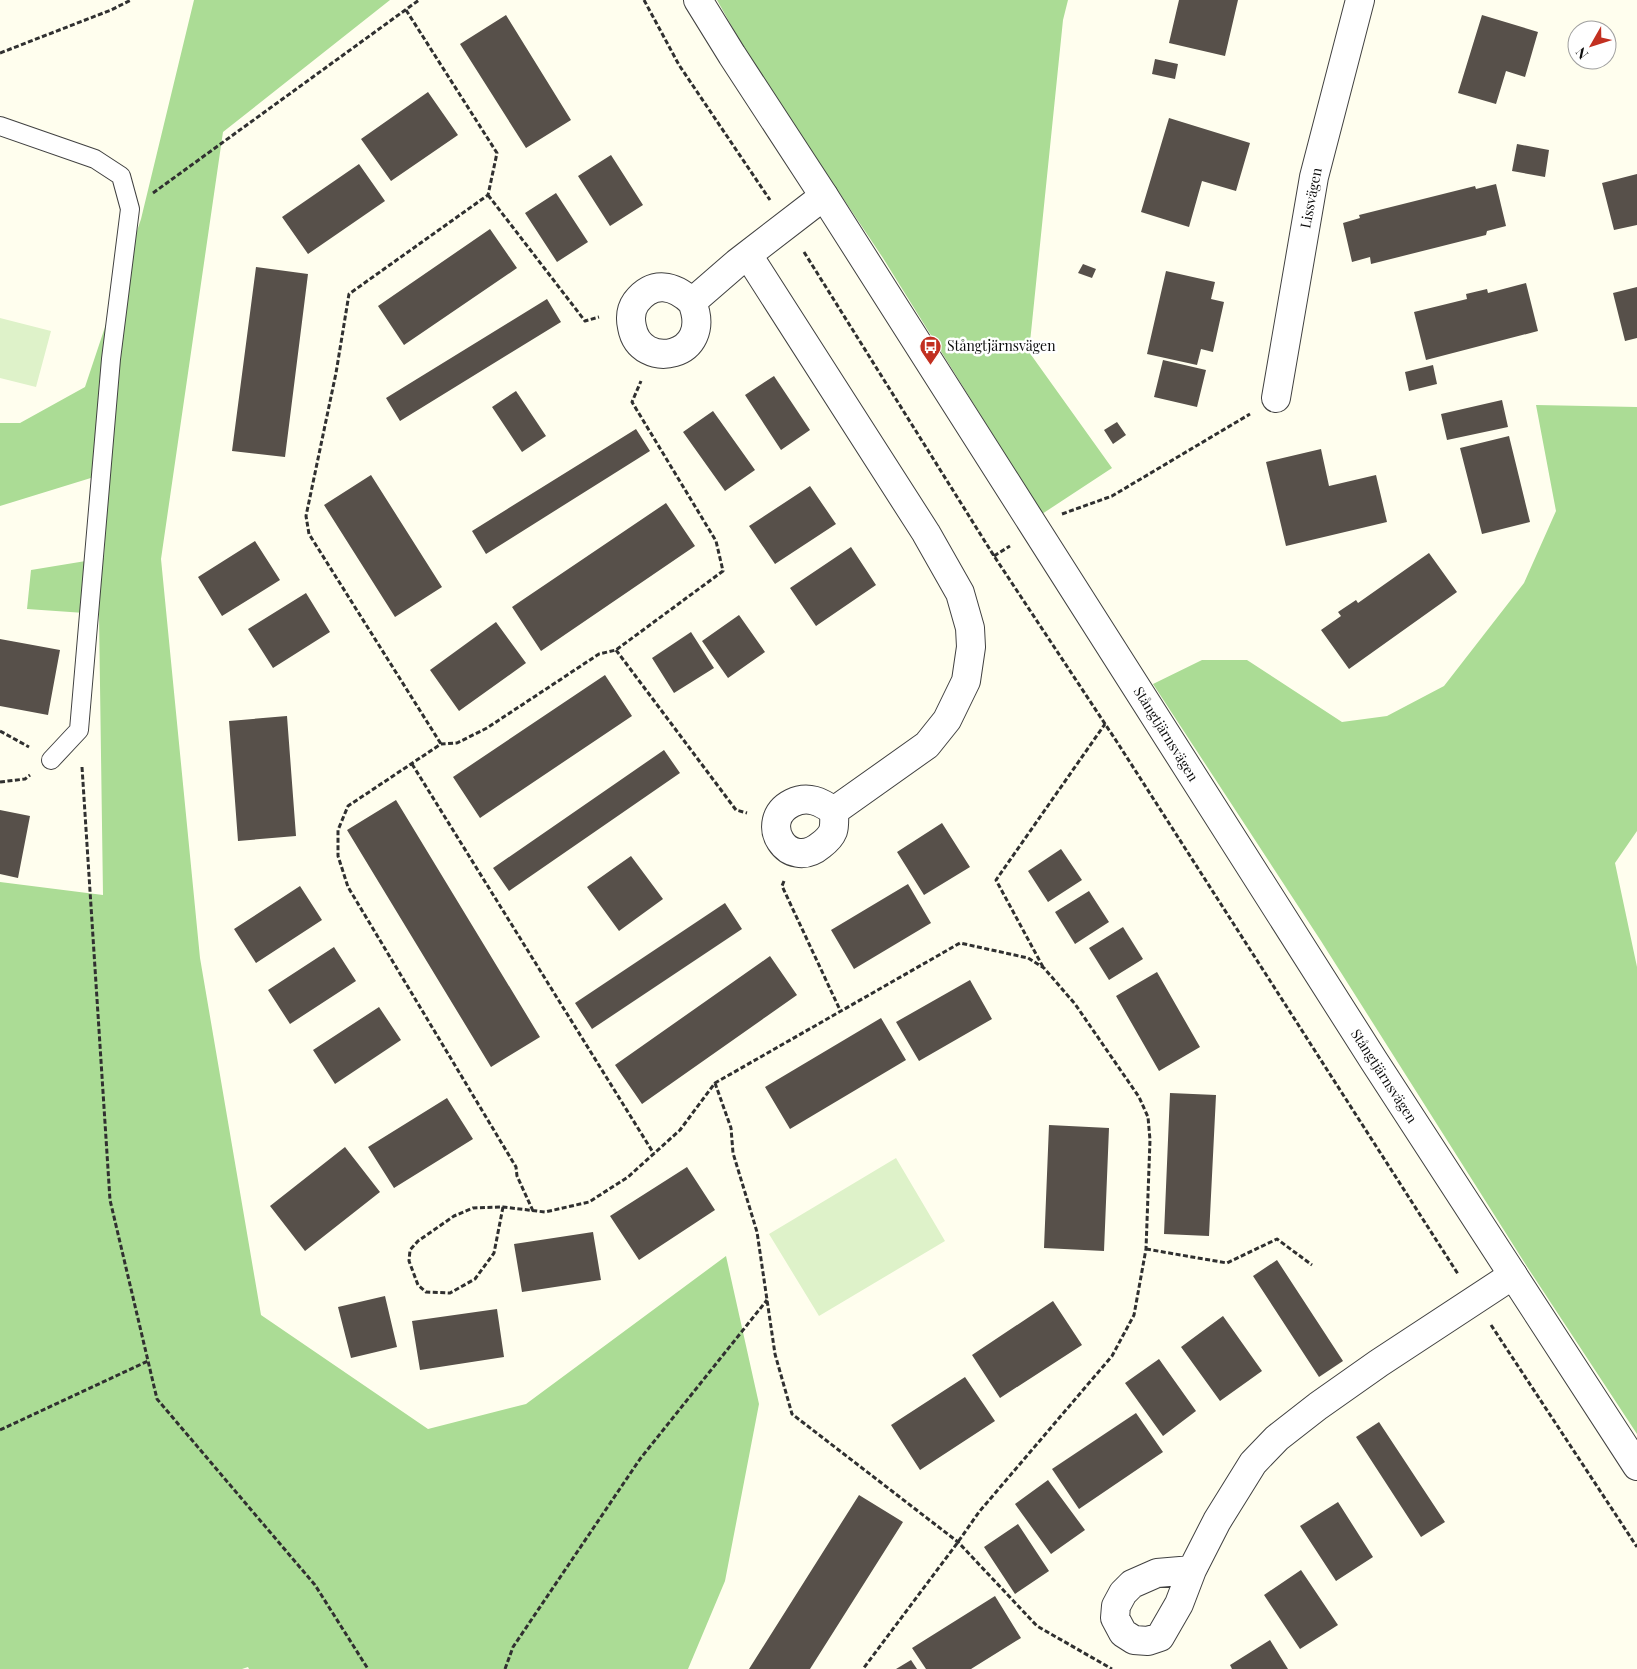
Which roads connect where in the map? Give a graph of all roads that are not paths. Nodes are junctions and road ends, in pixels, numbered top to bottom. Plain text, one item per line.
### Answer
1 (698, 0) edge
2 (1360, 0) edge
3 (0, 126) edge
4 (824, 196) junction
5 (748, 255) junction
6 (692, 302) junction
7 (1276, 398) road end
8 (51, 760) road end
9 (834, 812) junction
10 (1513, 1275) junction
11 (1637, 1466) edge
12 (1192, 1570) dead end

1 - 4 street, Stångtjärnsvägen
2 - 7 street, Lissvägen
3 - 8 lane
4 - 5 street
4 - 10 street, Stångtjärnsvägen
5 - 6 street
5 - 9 street
6 - 6 street
9 - 9 street
10 - 11 street, Stångtjärnsvägen
10 - 12 street

